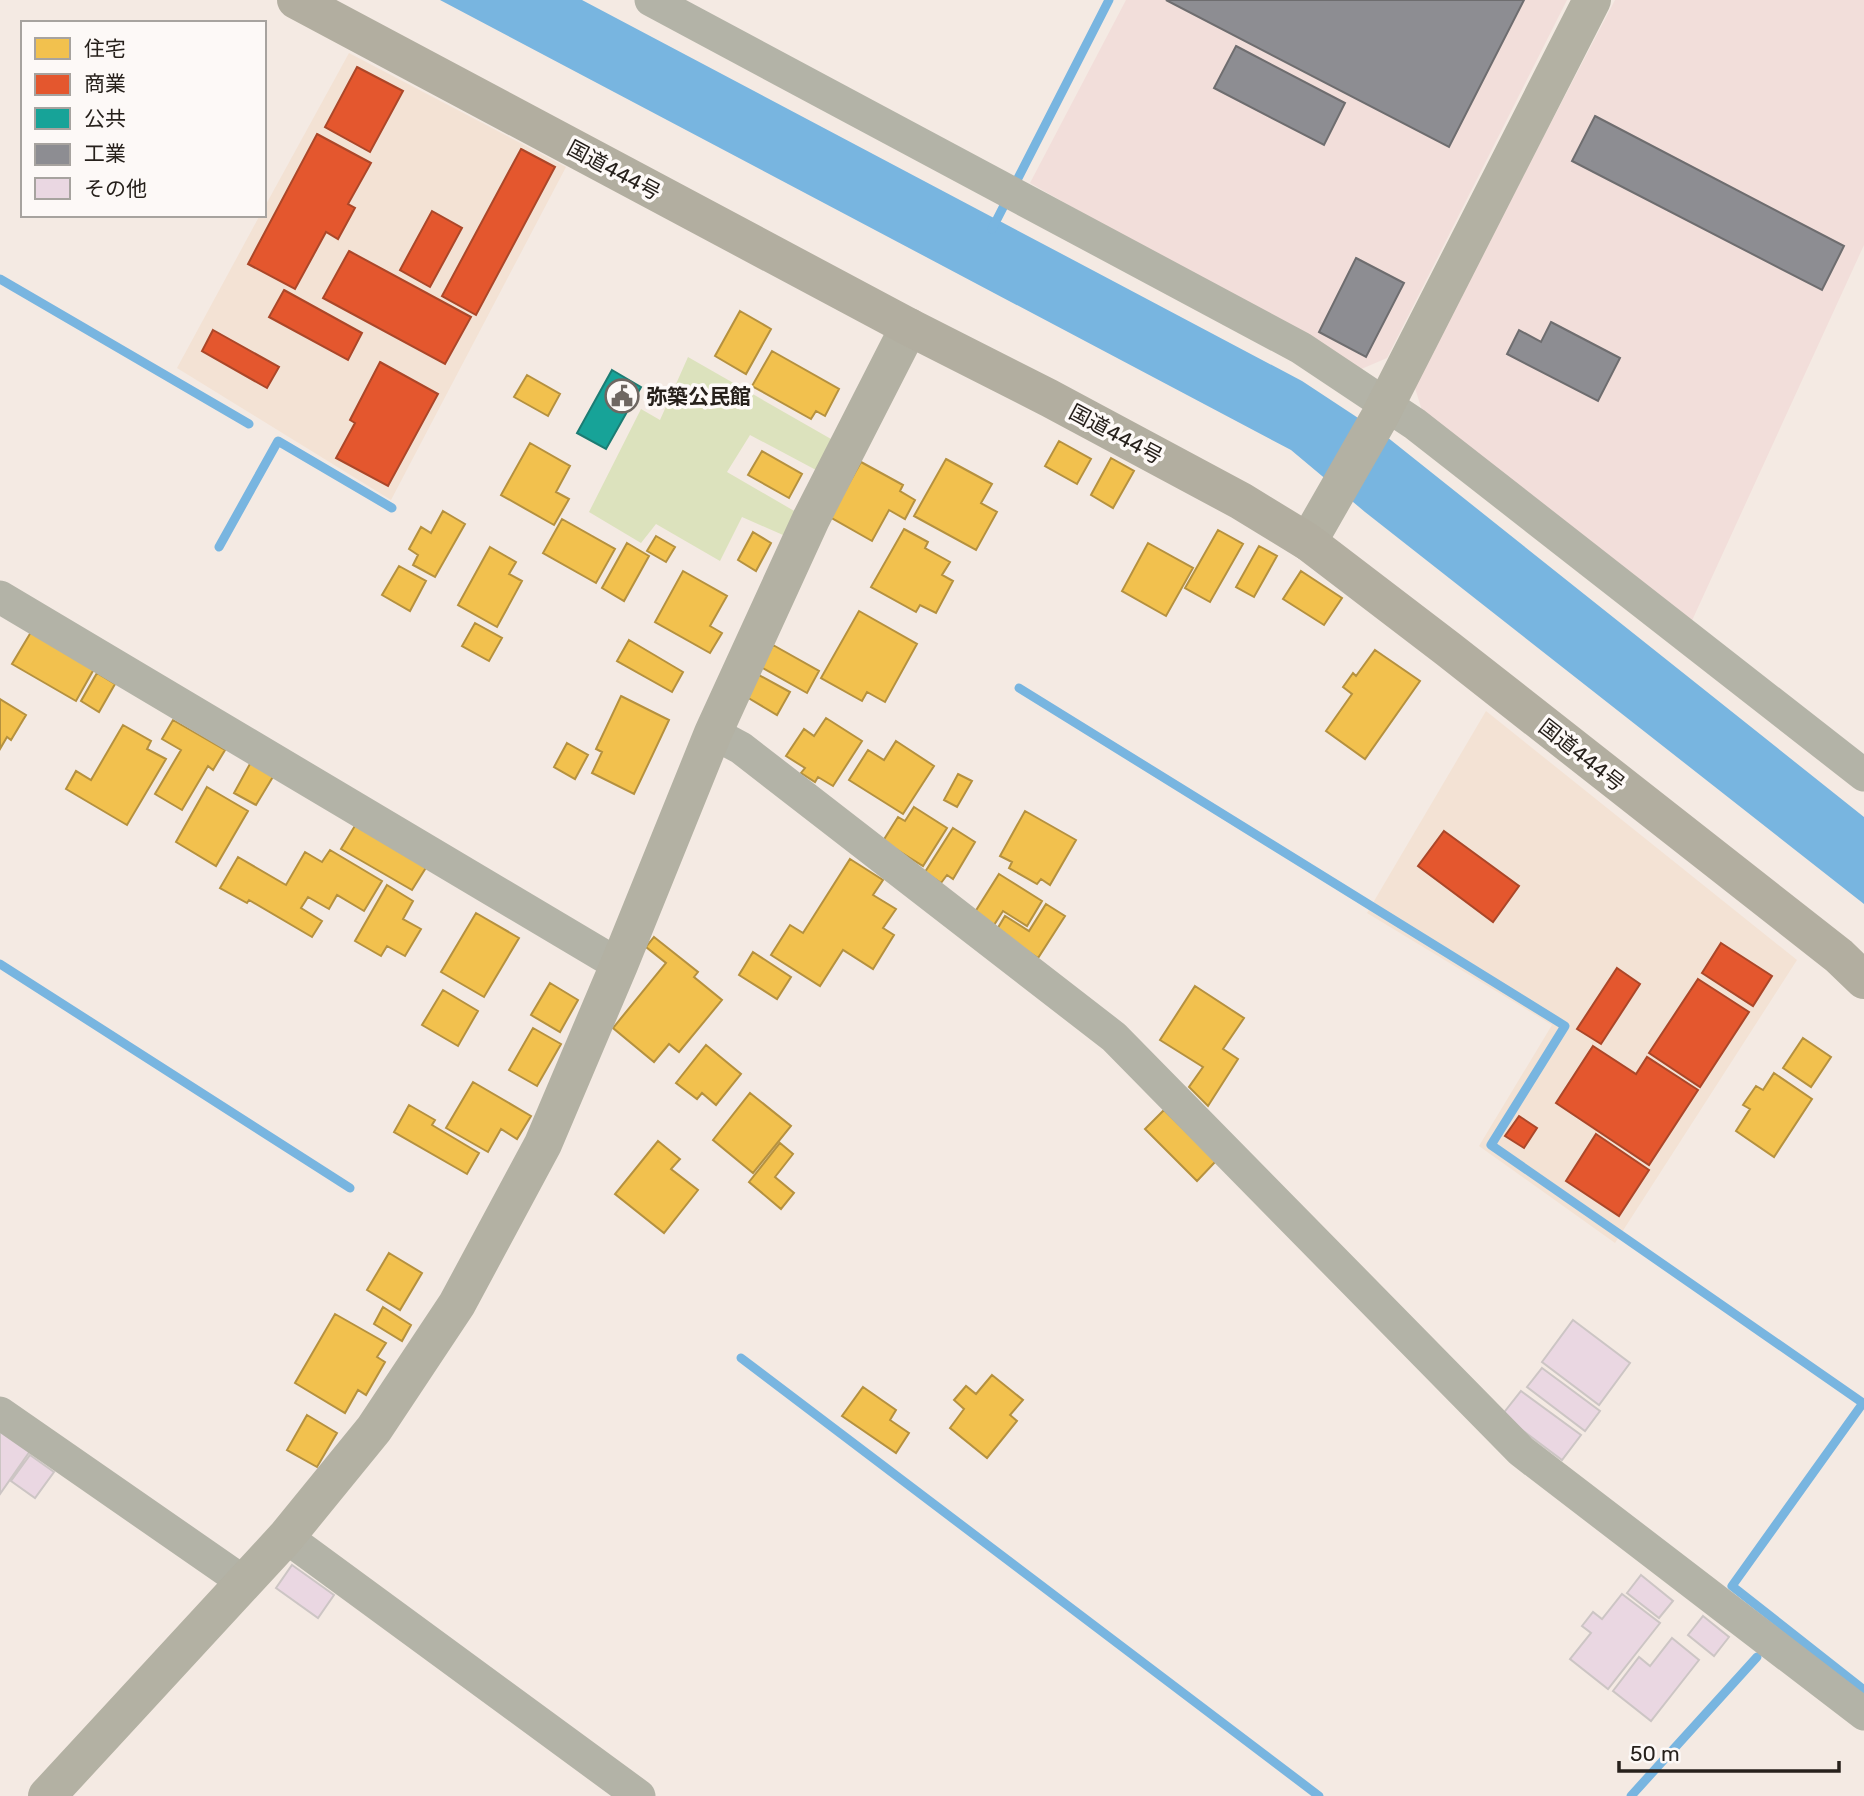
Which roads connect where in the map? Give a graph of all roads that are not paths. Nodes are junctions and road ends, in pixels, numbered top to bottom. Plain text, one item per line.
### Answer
1 (296, 0) edge
2 (651, 0) edge
3 (1592, 0) edge
4 (909, 327) junction
5 (1383, 410) junction
6 (1308, 542) junction
7 (0, 597) edge
8 (713, 733) junction
9 (1864, 775) edge
10 (619, 965) junction
11 (1864, 980) edge
12 (0, 1413) edge
13 (286, 1537) junction
14 (245, 1583) junction
15 (1864, 1714) edge
16 (47, 1796) edge
17 (639, 1796) edge

1 - 4 highway, 国道444号
2 - 5 street
3 - 5 street
4 - 6 highway, 国道444号
4 - 8 street
5 - 6 street
5 - 9 street
6 - 11 highway, 国道444号
7 - 10 street
8 - 10 street
8 - 15 street
10 - 13 street
12 - 14 street
13 - 14 street
13 - 17 street
14 - 16 street

